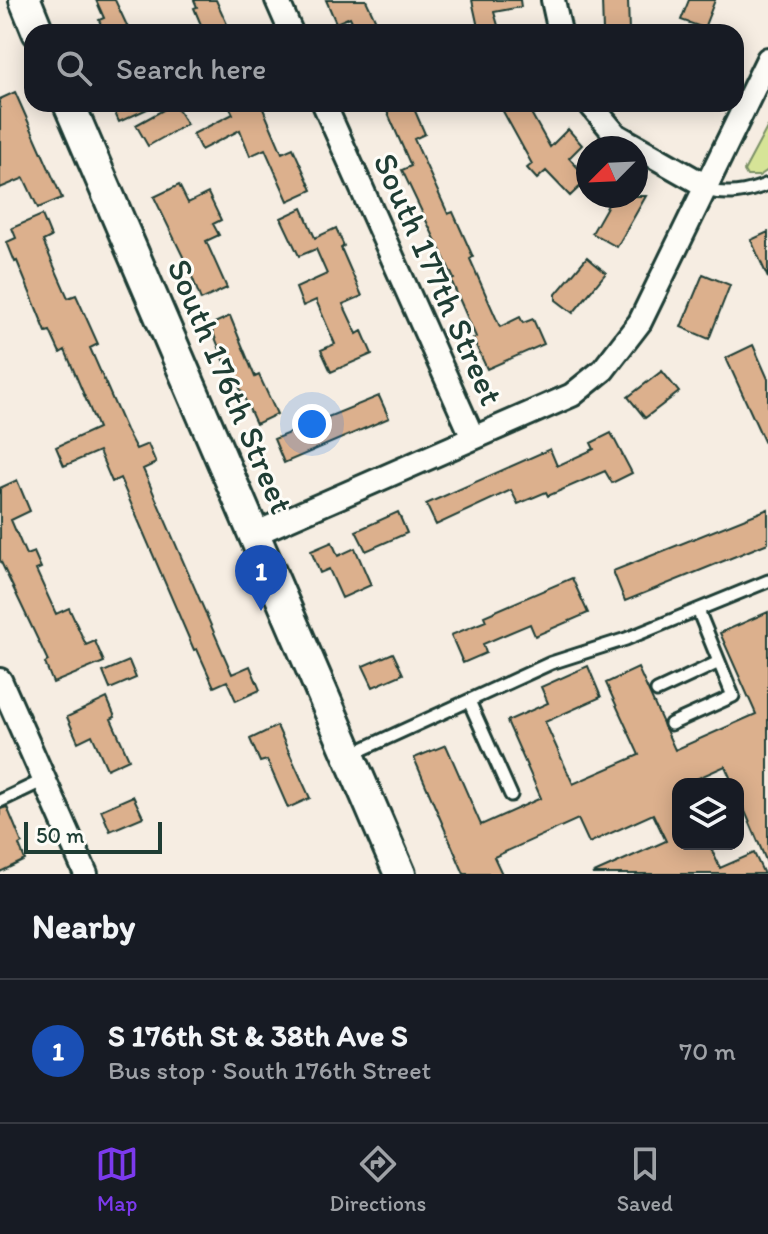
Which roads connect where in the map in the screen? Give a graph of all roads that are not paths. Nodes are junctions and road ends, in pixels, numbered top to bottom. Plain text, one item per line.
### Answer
1 (25, 0) edge
2 (277, 0) edge
3 (553, 0) edge
4 (35, 24) edge
5 (288, 24) edge
6 (558, 24) edge
7 (768, 59) edge
8 (744, 108) edge
9 (72, 112) edge
10 (328, 112) edge
11 (597, 112) edge
12 (742, 112) edge
13 (768, 184) edge
14 (705, 188) junction
15 (473, 438) junction
16 (252, 535) junction
17 (768, 581) edge
18 (698, 610) junction
19 (719, 662) junction
20 (0, 682) edge
21 (657, 691) dead end
22 (469, 701) junction
23 (671, 724) dead end
24 (349, 755) junction
25 (44, 780) junction
26 (511, 795) dead end
27 (0, 801) edge
28 (86, 874) edge
29 (400, 874) edge

1 - 4 street
2 - 5 street
3 - 6 street
7 - 8 street
9 - 16 street, South 176th Street
10 - 15 street, South 177th Street
11 - 14 street
12 - 14 street
13 - 14 lane
14 - 15 street
15 - 16 street
16 - 24 street, South 176th Street
17 - 18 lane
18 - 19 lane
18 - 22 lane
19 - 21 lane
19 - 23 lane
20 - 25 street
22 - 24 lane
22 - 26 lane
24 - 29 street, South 176th Street
25 - 27 lane
25 - 28 street

